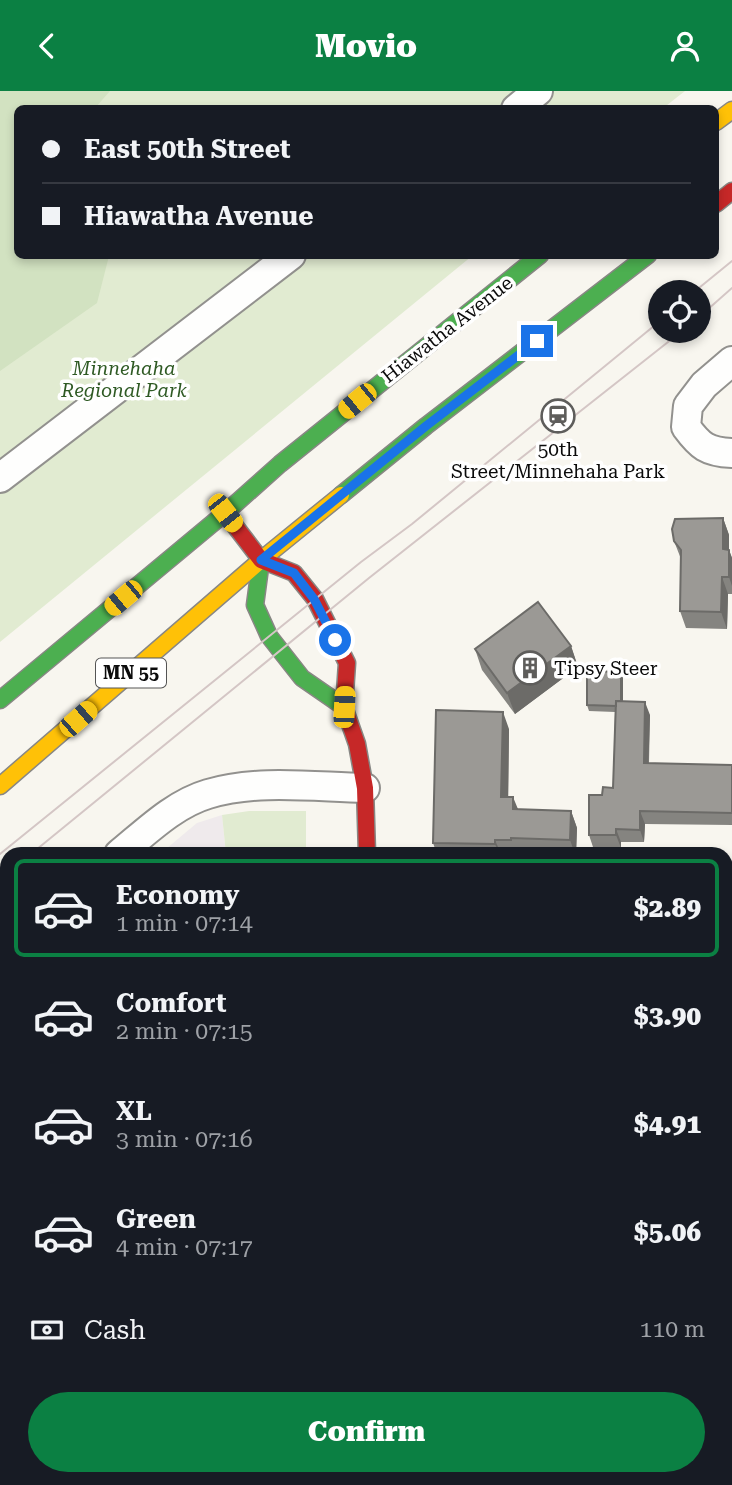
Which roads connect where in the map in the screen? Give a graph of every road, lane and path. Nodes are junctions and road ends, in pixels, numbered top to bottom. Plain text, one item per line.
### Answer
1 (538, 91) edge
2 (521, 105) edge
3 (285, 259) edge
4 (535, 259) edge
5 (643, 259) edge
6 (732, 361) edge
7 (724, 453) edge
8 (0, 478) edge
9 (225, 513) junction
10 (261, 560) junction
11 (0, 700) edge
12 (344, 707) junction
13 (0, 786) edge
14 (365, 788) junction
15 (128, 847) edge
16 (368, 847) edge

1 - 2 street
3 - 8 street
4 - 9 main road, Hiawatha Avenue
5 - 10 main road, MN 55
6 - 7 street
9 - 10 main road
9 - 11 main road, Hiawatha Avenue
10 - 12 main road
10 - 12 main road
10 - 13 main road, MN 55
12 - 14 main road
14 - 15 street
14 - 16 main road

